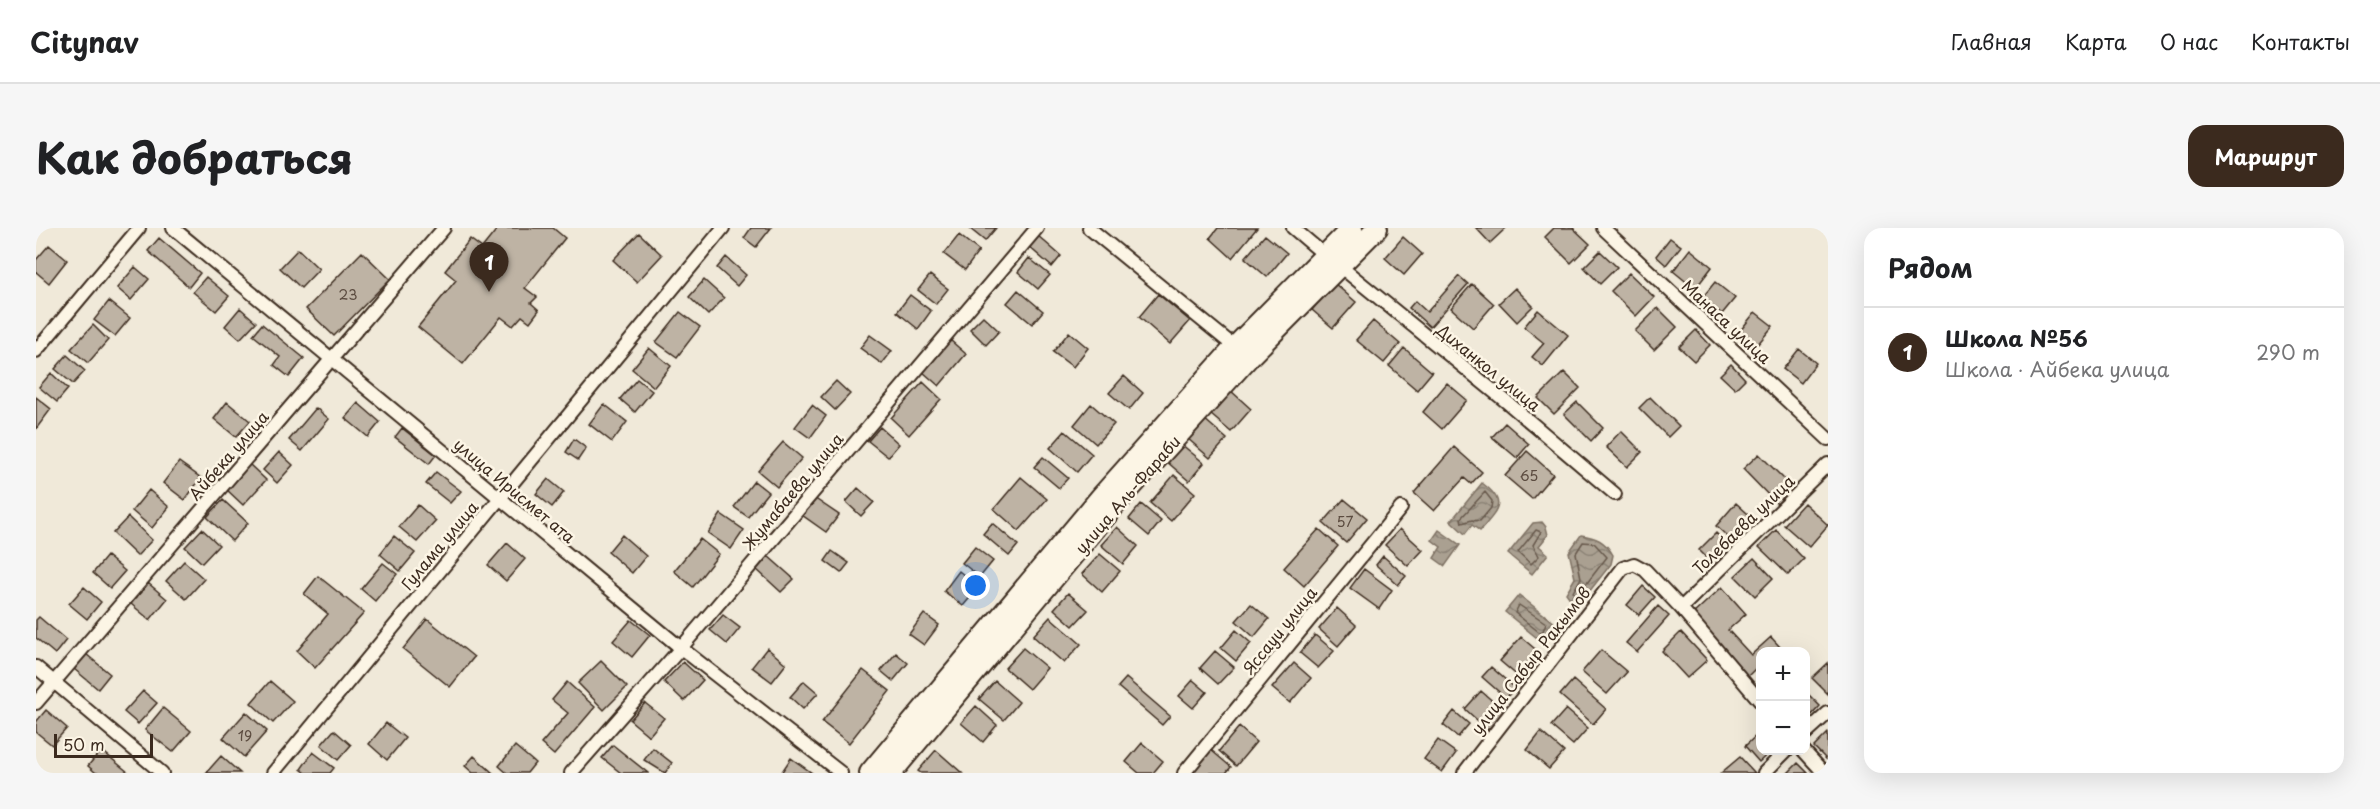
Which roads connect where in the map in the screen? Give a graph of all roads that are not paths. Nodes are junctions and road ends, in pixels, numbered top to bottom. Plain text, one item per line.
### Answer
1 (139, 228) edge
2 (172, 228) edge
3 (444, 228) edge
4 (723, 228) edge
5 (1036, 228) edge
6 (1089, 228) edge
7 (1293, 228) edge
8 (1352, 228) edge
9 (1377, 228) edge
10 (1603, 228) edge
11 (1334, 261) junction
12 (1235, 347) junction
13 (36, 351) edge
14 (332, 360) junction
15 (1828, 439) edge
16 (1828, 464) edge
17 (1615, 494) dead end
18 (500, 498) junction
19 (1401, 508) dead end
20 (1681, 608) junction
21 (681, 648) junction
22 (36, 667) edge
23 (55, 682) junction
24 (1756, 695) edge
25 (36, 703) edge
26 (1828, 713) edge
27 (1810, 729) edge
28 (1782, 755) edge
29 (1808, 755) edge
30 (162, 773) edge
31 (273, 773) edge
32 (571, 773) edge
33 (841, 773) edge
34 (870, 773) edge
35 (891, 773) edge
36 (1184, 773) edge
37 (1464, 773) edge
38 (1764, 773) edge
39 (1824, 773) edge

1 - 13 street
2 - 14 street, улица Ирисмет ата
3 - 14 street, Айбека улица
4 - 18 street, Гулама улица
5 - 21 street, Жумабаева улица
6 - 12 street
7 - 11 street, Диханкол улица
8 - 11 main road, улица Аль-Фараби
9 - 11 main road, улица Аль-Фараби
10 - 15 street, Манаса улица
11 - 12 main road, улица Аль-Фараби
11 - 17 street, Диханкол улица
11 - 35 main road, улица Аль-Фараби
12 - 34 main road, улица Аль-Фараби
14 - 18 street, улица Ирисмет ата
14 - 23 street, Айбека улица
16 - 20 street, Толебаева улица
18 - 21 street, улица Ирисмет ата
18 - 31 street, Гулама улица
19 - 36 street, Яссауи улица
20 - 24 street
20 - 37 street, улица Сабыр Ракымов
21 - 32 street, Жумабаева улица
21 - 33 street, улица Ирисмет ата
22 - 23 street
23 - 25 street, Айбека улица
23 - 30 street
26 - 27 street
28 - 38 street
29 - 39 street

